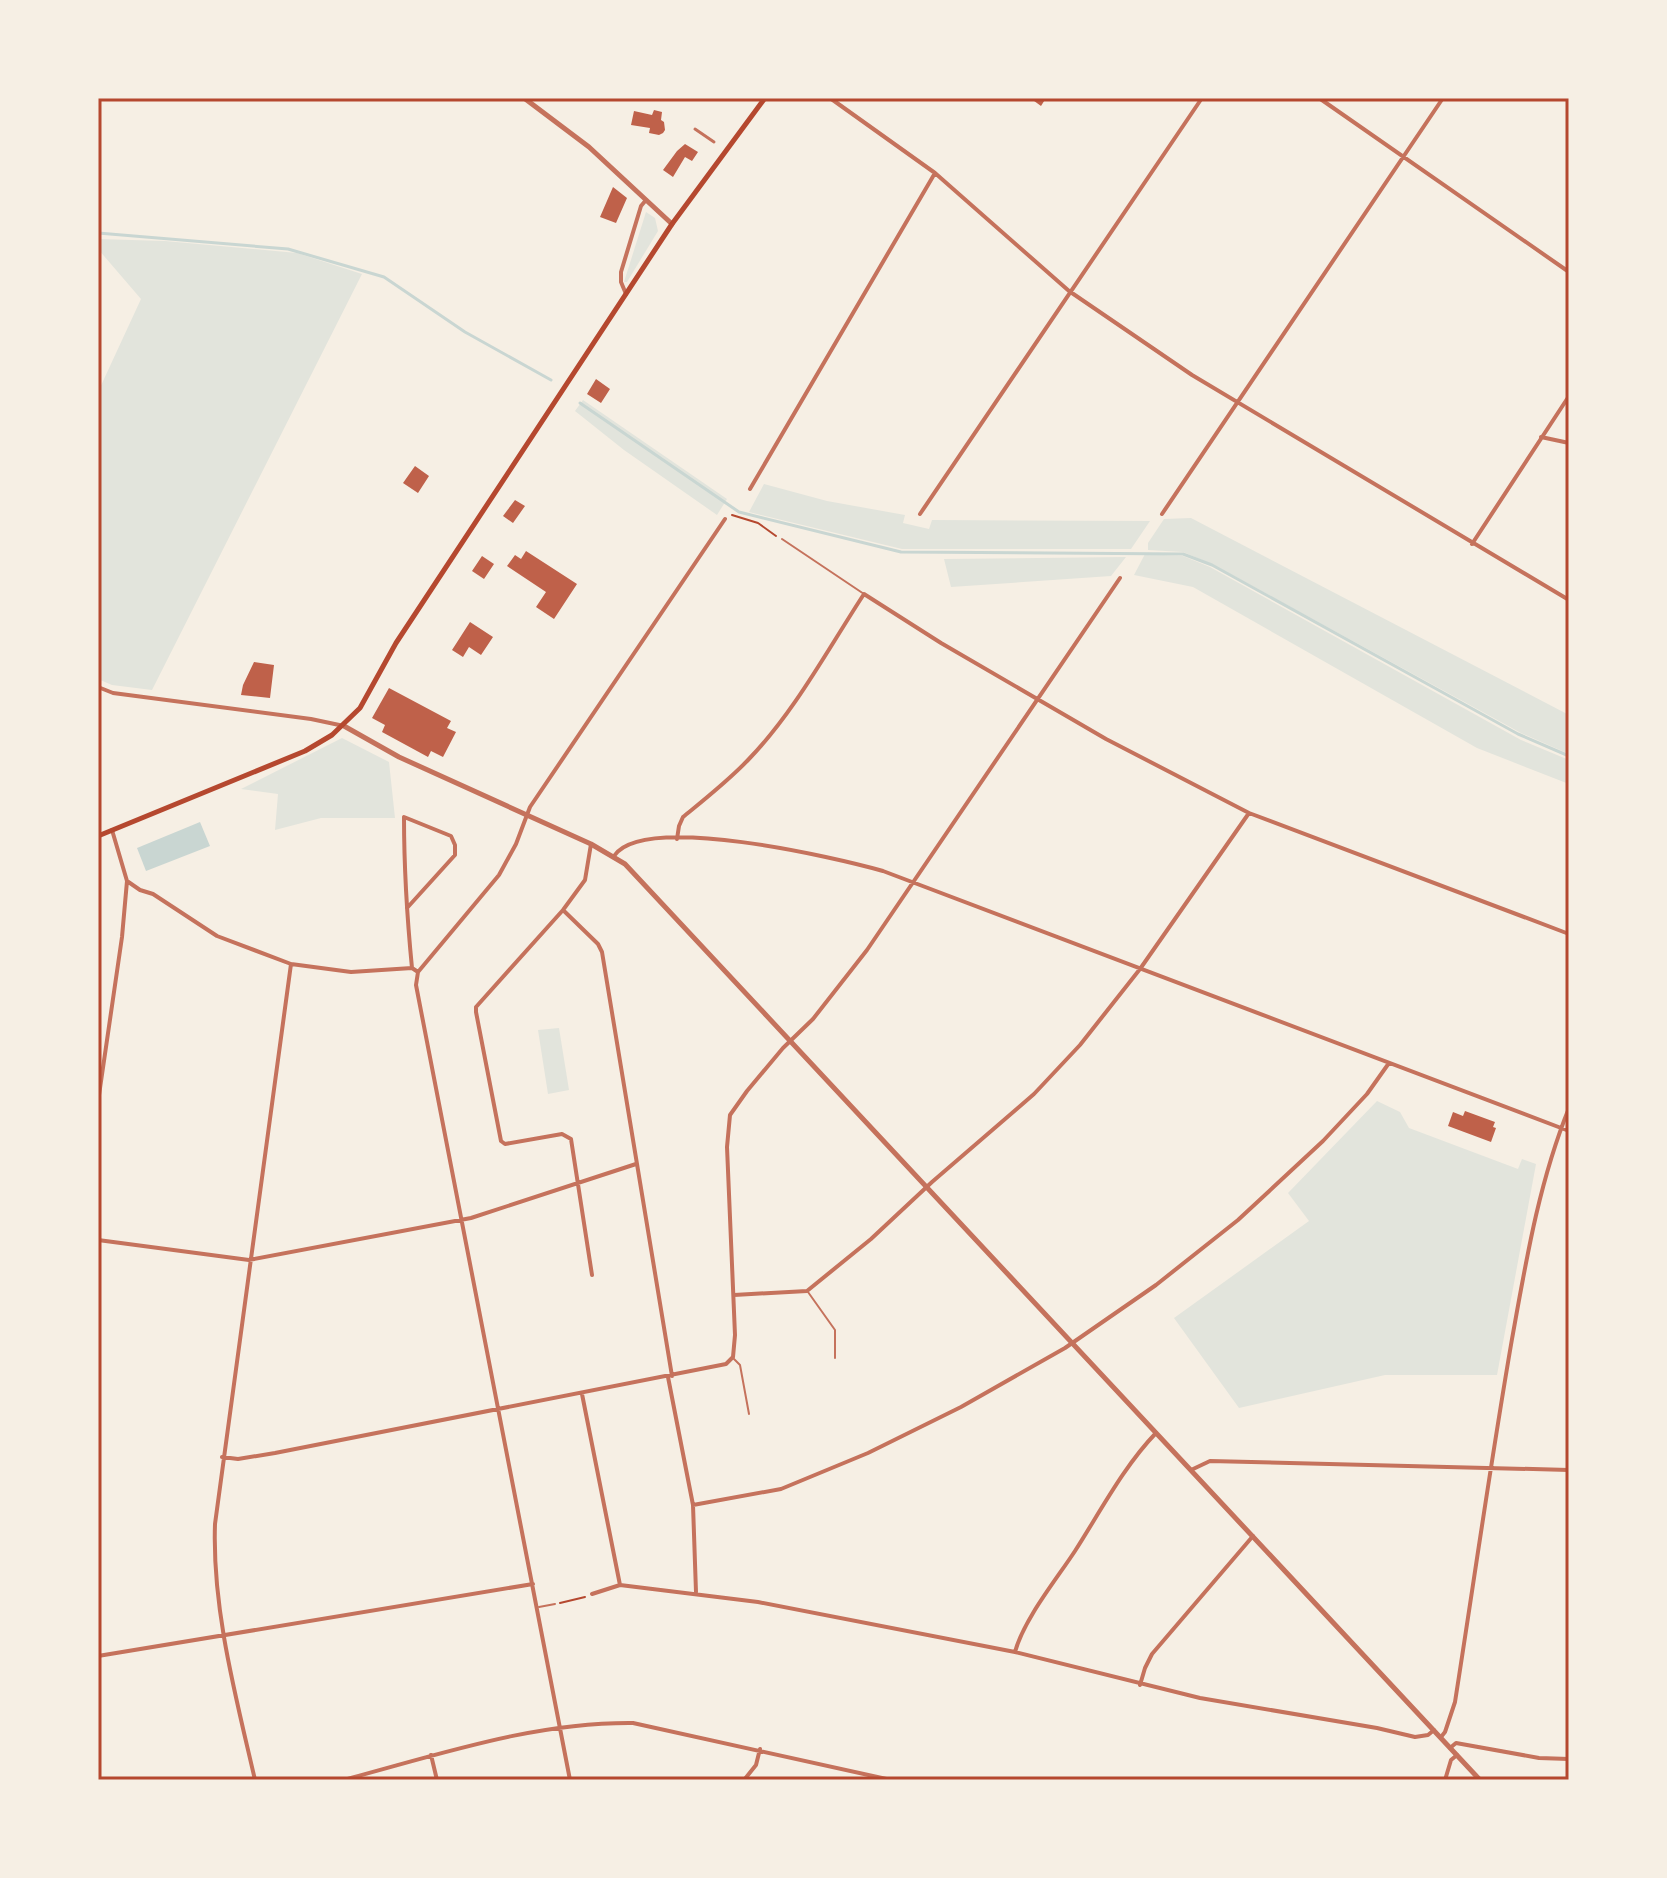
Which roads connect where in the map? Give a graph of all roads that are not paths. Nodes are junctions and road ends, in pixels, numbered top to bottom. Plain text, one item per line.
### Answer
1 (524, 98) edge
2 (765, 98) edge
3 (830, 98) edge
4 (1202, 98) edge
5 (1319, 98) edge
6 (1443, 98) edge
7 (695, 129) dead end
8 (714, 142) dead end
9 (1403, 156) junction
10 (935, 173) junction
11 (646, 200) junction
12 (672, 224) junction
13 (1569, 272) edge
14 (1069, 291) junction
15 (626, 294) junction
16 (1569, 396) edge
17 (1237, 402) junction
18 (1541, 437) junction
19 (1569, 443) edge
20 (750, 489) dead end
21 (920, 514) dead end
22 (1162, 514) dead end
23 (725, 519) dead end
24 (782, 539) road end
25 (1472, 544) junction
26 (1120, 578) dead end
27 (864, 594) junction
28 (1569, 600) edge
29 (98, 687) edge
30 (1037, 700) junction
31 (344, 726) junction
32 (1249, 813) junction
33 (526, 815) junction
34 (112, 830) junction
35 (98, 836) edge
36 (677, 839) junction
37 (591, 844) junction
38 (614, 856) junction
39 (127, 881) junction
40 (914, 882) junction
41 (407, 908) junction
42 (563, 910) junction
43 (1569, 934) edge
44 (291, 964) junction
45 (412, 968) junction
46 (1140, 969) junction
47 (418, 972) junction
48 (790, 1043) junction
49 (1389, 1063) junction
50 (98, 1102) edge
51 (1569, 1108) edge
52 (1562, 1128) junction
53 (1569, 1131) edge
54 (636, 1164) junction
55 (579, 1182) junction
56 (926, 1187) junction
57 (462, 1220) junction
58 (98, 1240) edge
59 (249, 1260) junction
60 (592, 1275) dead end
61 (807, 1291) junction
62 (734, 1295) junction
63 (1072, 1343) junction
64 (733, 1357) junction
65 (835, 1358) dead end
66 (670, 1376) junction
67 (582, 1394) junction
68 (499, 1411) junction
69 (749, 1414) dead end
70 (1156, 1433) junction
71 (222, 1457) junction
72 (1489, 1467) junction
73 (1191, 1470) junction
74 (1569, 1470) edge
75 (693, 1505) junction
76 (1253, 1536) junction
77 (533, 1584) junction
78 (620, 1585) junction
79 (696, 1593) junction
80 (592, 1594) road end
81 (555, 1604) road end
82 (537, 1607) junction
83 (226, 1636) junction
84 (1015, 1652) junction
85 (98, 1656) edge
86 (1140, 1685) junction
87 (560, 1727) junction
88 (1434, 1730) junction
89 (1441, 1737) junction
90 (1450, 1748) junction
91 (760, 1749) junction
92 (431, 1755) junction
93 (1457, 1755) junction
94 (1569, 1759) edge
95 (255, 1780) edge
96 (343, 1780) edge
97 (437, 1780) edge
98 (570, 1780) edge
99 (744, 1780) edge
100 (891, 1780) edge
101 (1445, 1780) edge
102 (1480, 1780) edge

1 - 11 street
2 - 12 main road
3 - 10 street
4 - 14 street
5 - 9 street
6 - 9 street
7 - 8 street
9 - 13 street
9 - 17 street
10 - 14 street
10 - 20 street
11 - 12 street
11 - 15 street
12 - 15 main road
14 - 17 street
14 - 21 street
15 - 31 main road
16 - 18 street
17 - 22 street
17 - 25 street
18 - 19 street
18 - 25 street
23 - 33 street
24 - 27 lane
25 - 28 street
26 - 30 street
27 - 30 street
27 - 36 street
29 - 31 street
30 - 32 street
30 - 40 street
31 - 33 street
31 - 34 main road
32 - 43 street
32 - 46 street
33 - 37 street
33 - 47 street
34 - 35 main road
34 - 39 street
36 - 38 street
36 - 40 street
37 - 38 street
37 - 42 street
38 - 48 street
39 - 44 street
39 - 50 street
40 - 46 street
40 - 48 street
41 - 41 street
41 - 45 street
42 - 54 street
42 - 55 street
44 - 45 street
44 - 59 street
45 - 47 street
46 - 49 street
46 - 56 street
47 - 57 street
48 - 56 street
48 - 62 street
49 - 52 street
49 - 63 street
51 - 52 street
52 - 53 street
52 - 72 street
54 - 55 street
54 - 66 street
55 - 57 street
55 - 60 street
56 - 61 street
56 - 63 street
57 - 59 street
57 - 68 street
58 - 59 street
59 - 71 street
61 - 62 street
61 - 65 lane
62 - 64 street
63 - 70 street
63 - 75 street
64 - 66 street
64 - 69 lane
66 - 67 street
66 - 75 street
67 - 68 street
67 - 78 street
68 - 71 street
68 - 77 street
70 - 73 street
70 - 84 street
71 - 83 street
72 - 73 street
72 - 74 street
72 - 89 street
73 - 76 street
75 - 79 street
76 - 86 street
76 - 88 street
77 - 82 street
77 - 83 street
78 - 79 street
78 - 80 street
79 - 84 street
81 - 82 lane
82 - 87 street
83 - 85 street
83 - 95 street
84 - 86 street
86 - 88 street
87 - 91 street
87 - 92 street
87 - 98 street
88 - 89 street
89 - 90 street
90 - 93 street
90 - 94 street
91 - 99 street
91 - 100 street
92 - 96 street
92 - 97 street
93 - 101 street
93 - 102 street

